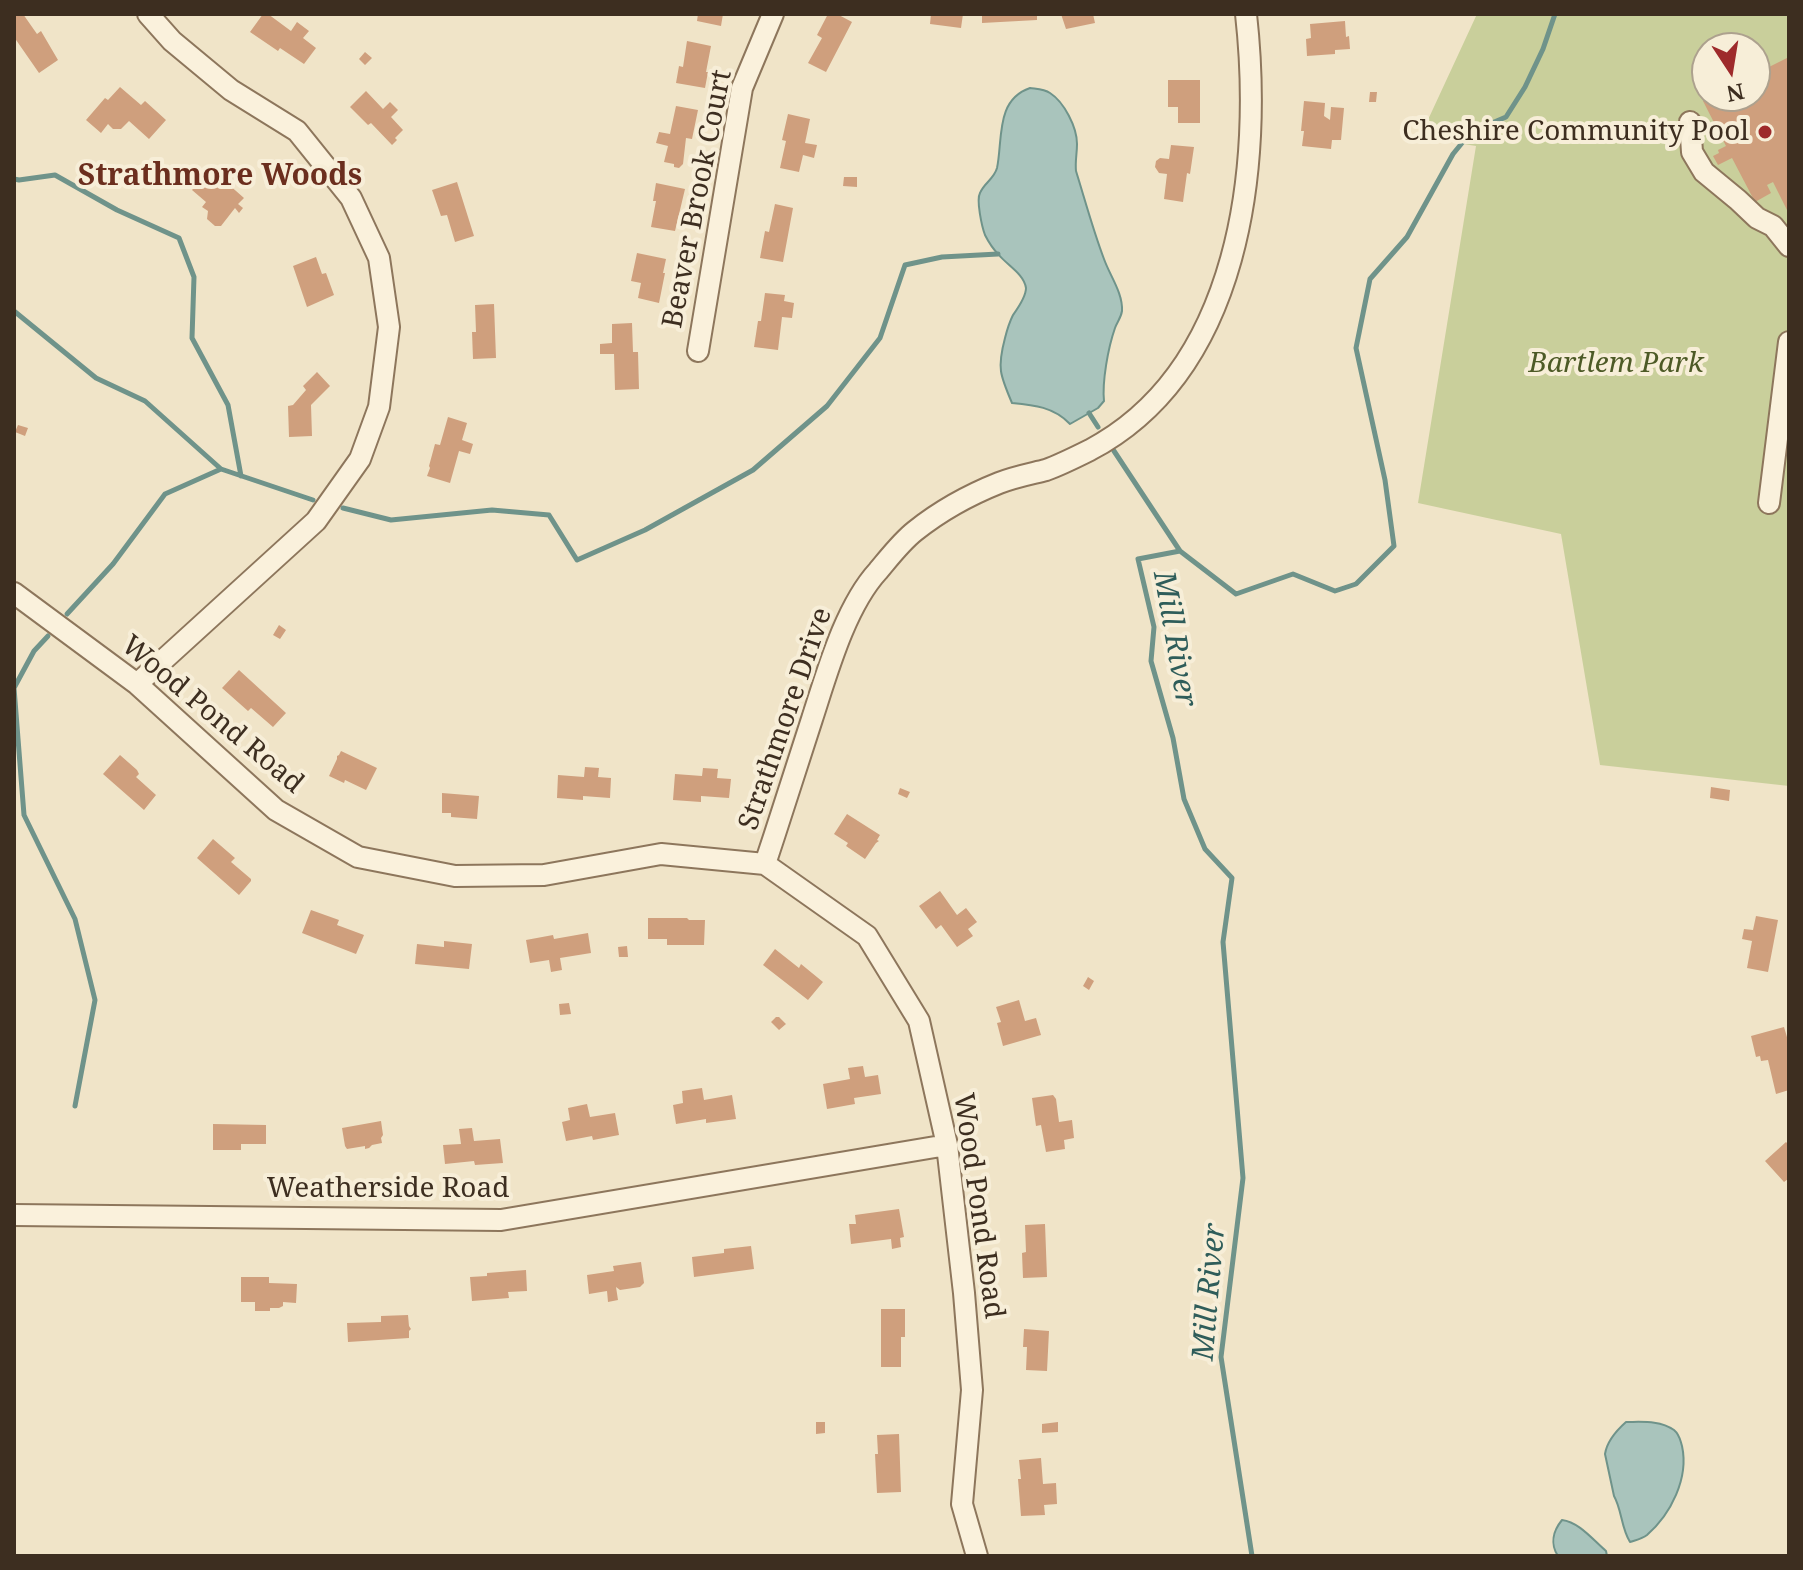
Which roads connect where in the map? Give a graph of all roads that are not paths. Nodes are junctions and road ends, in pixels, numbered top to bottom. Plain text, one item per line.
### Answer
1 (148, 14) edge
2 (773, 14) edge
3 (1246, 14) edge
4 (1690, 122) dead end
5 (1789, 246) edge
6 (1789, 342) edge
7 (698, 351) dead end
8 (1769, 503) dead end
9 (14, 593) edge
10 (137, 684) junction
11 (765, 864) junction
12 (947, 1145) junction
13 (14, 1215) edge
14 (977, 1556) edge

1 - 10 street
2 - 7 street, Beaver Brook Court
3 - 11 street, Strathmore Drive
4 - 5 street
6 - 8 street
9 - 10 street, Wood Pond Road
10 - 11 street, Wood Pond Road
11 - 12 street, Wood Pond Road
12 - 13 street, Weatherside Road
12 - 14 street, Wood Pond Road

